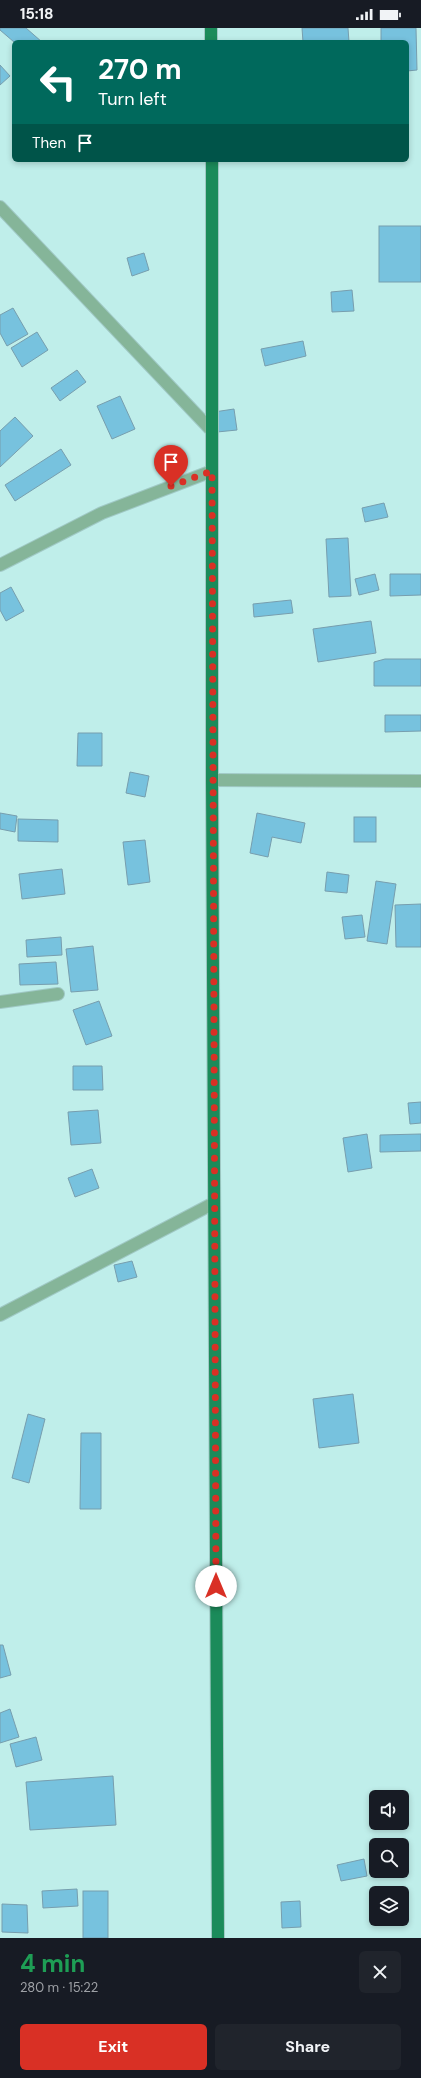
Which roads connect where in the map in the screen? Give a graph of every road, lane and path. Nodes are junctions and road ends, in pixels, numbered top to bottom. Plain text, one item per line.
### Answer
1 (211, 28) edge
2 (211, 40) edge
3 (212, 162) edge
4 (0, 207) edge
5 (212, 431) junction
6 (212, 471) junction
7 (0, 565) edge
8 (212, 780) junction
9 (421, 781) edge
10 (58, 994) dead end
11 (0, 1002) edge
12 (214, 1203) junction
13 (0, 1315) edge
14 (218, 1938) edge

1 - 2 main road
3 - 5 main road
4 - 5 street
5 - 6 main road
6 - 7 street
6 - 8 main road
8 - 9 street
8 - 12 main road
10 - 11 street
12 - 13 street
12 - 14 main road

